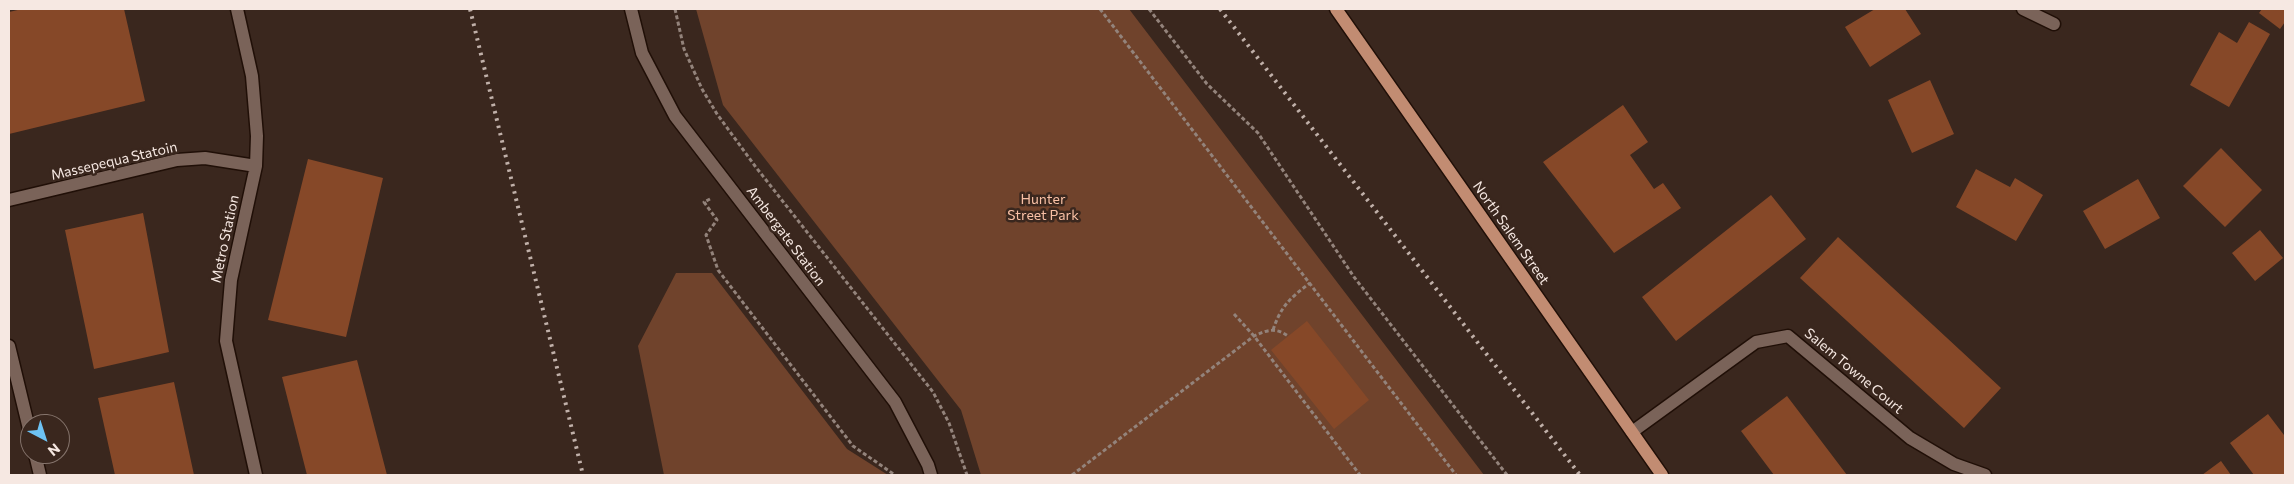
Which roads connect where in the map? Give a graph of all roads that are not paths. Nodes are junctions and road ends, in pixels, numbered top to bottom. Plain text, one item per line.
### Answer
1 (237, 9) edge
2 (631, 9) edge
3 (1336, 9) edge
4 (2023, 9) edge
5 (2054, 24) dead end
6 (256, 166) junction
7 (9, 200) edge
8 (9, 346) edge
9 (25, 414) edge
10 (1632, 432) junction
11 (256, 475) edge
12 (931, 475) edge
13 (1662, 475) edge
14 (1984, 475) edge

1 - 6 street, Metro Station
2 - 12 street, Ambergate Station
3 - 10 main road, North Salem Street
4 - 5 street
6 - 7 street, Massepequa Statoin
6 - 11 street, Metro Station
8 - 9 street
10 - 13 main road, North Salem Street
10 - 14 street, Salem Towne Court

